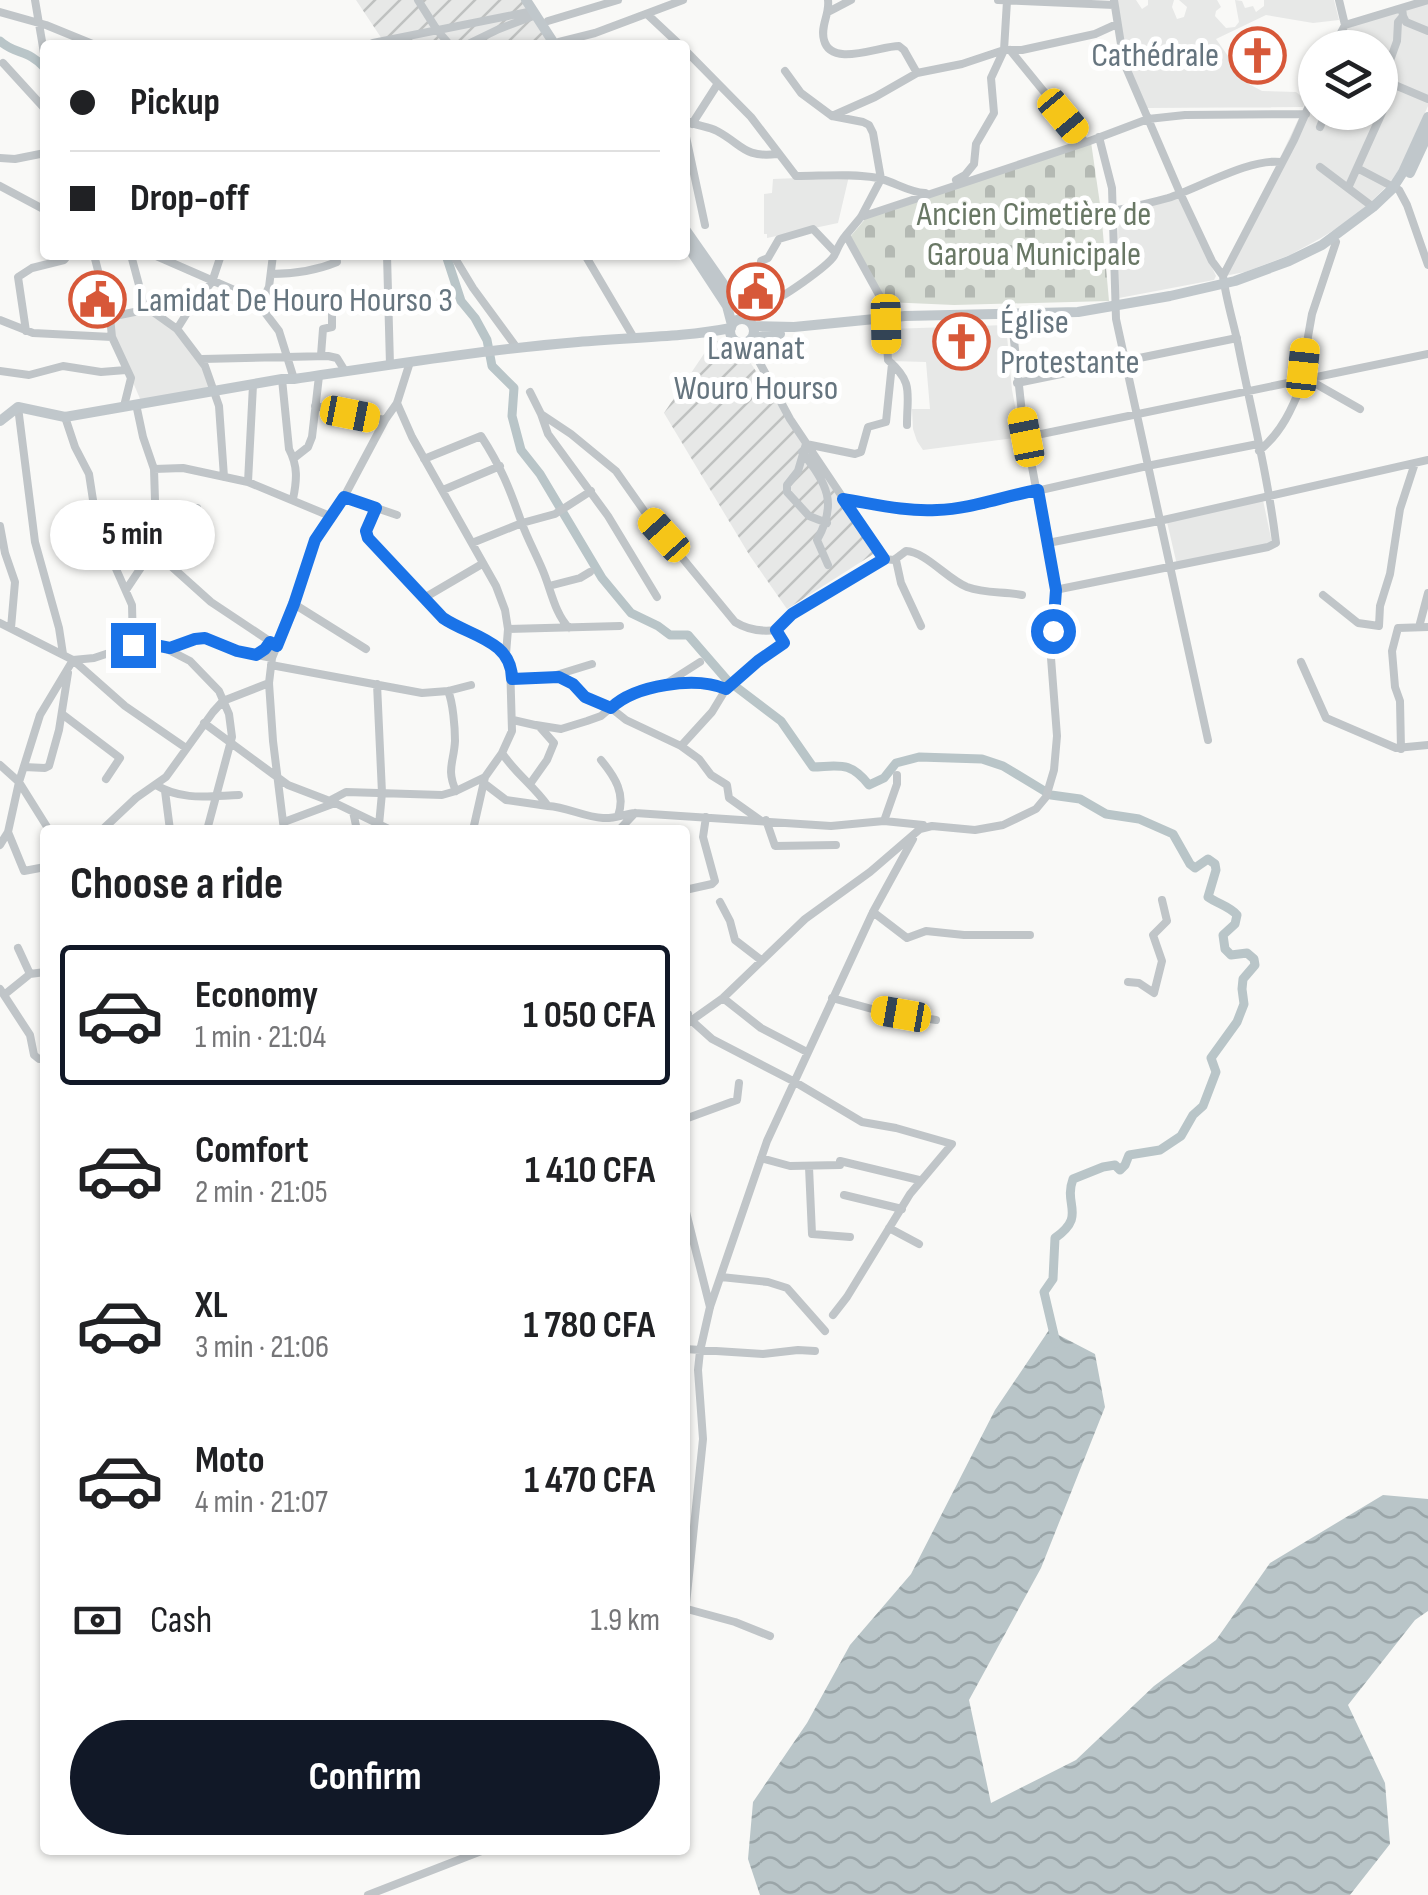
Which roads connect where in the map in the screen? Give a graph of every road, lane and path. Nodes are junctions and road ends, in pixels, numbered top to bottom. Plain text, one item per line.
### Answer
1 (34, 0) edge
2 (418, 0) edge
3 (526, 0) edge
4 (618, 0) edge
5 (683, 0) edge
6 (828, 0) edge
7 (852, 0) edge
8 (998, 0) edge
9 (1008, 0) edge
10 (1428, 0) edge
11 (1340, 1) edge
12 (1114, 2) edge
13 (534, 9) edge
14 (830, 11) junction
15 (0, 12) edge
16 (1402, 12) junction
17 (648, 15) junction
18 (548, 21) junction
19 (37, 22) junction
20 (1117, 24) junction
21 (1345, 25) junction
22 (438, 30) junction
23 (1343, 30) edge
24 (1398, 30) edge
25 (1428, 31) edge
26 (41, 40) edge
27 (82, 40) edge
28 (388, 40) edge
29 (446, 40) edge
30 (484, 40) edge
31 (556, 40) edge
32 (557, 40) edge
33 (573, 40) edge
34 (670, 40) edge
35 (1007, 50) junction
36 (690, 55) edge
37 (3, 63) dead end
38 (785, 71) dead end
39 (916, 73) junction
40 (717, 84) junction
41 (1398, 88) edge
42 (1428, 100) edge
43 (40, 104) edge
44 (1298, 114) edge
45 (832, 116) junction
46 (1428, 117) edge
47 (1148, 119) junction
48 (690, 121) edge
49 (690, 122) edge
50 (1298, 129) edge
51 (1374, 130) edge
52 (1428, 134) edge
53 (1099, 137) junction
54 (1086, 142) junction
55 (40, 153) edge
56 (777, 154) junction
57 (0, 158) edge
58 (1281, 162) junction
59 (1320, 167) dead end
60 (690, 168) edge
61 (1357, 168) junction
62 (882, 179) junction
63 (0, 186) edge
64 (944, 188) junction
65 (1348, 188) junction
66 (1396, 189) junction
67 (928, 193) junction
68 (1180, 193) junction
69 (40, 207) edge
70 (1373, 207) junction
71 (1114, 211) junction
72 (861, 217) junction
73 (705, 224) dead end
74 (846, 235) junction
75 (690, 238) edge
76 (1336, 242) junction
77 (690, 250) edge
78 (834, 251) junction
79 (64, 260) edge
80 (95, 260) edge
81 (132, 260) edge
82 (165, 260) edge
83 (219, 260) edge
84 (272, 260) edge
85 (335, 260) edge
86 (387, 260) edge
87 (456, 260) edge
88 (588, 260) edge
89 (1428, 265) edge
90 (271, 274) junction
91 (212, 282) junction
92 (1224, 283) junction
93 (327, 299) dead end
94 (260, 306) junction
95 (149, 309) junction
96 (1115, 310) junction
97 (1011, 316) junction
98 (110, 317) junction
99 (0, 320) edge
100 (887, 321) junction
101 (177, 329) junction
102 (26, 330) junction
103 (732, 330) junction
104 (751, 332) junction
105 (112, 337) junction
106 (634, 338) junction
107 (1236, 338) junction
108 (517, 348) junction
109 (1428, 354) edge
110 (320, 355) junction
111 (288, 357) junction
112 (202, 360) junction
113 (410, 362) junction
114 (1125, 362) junction
115 (892, 364) junction
116 (390, 365) junction
117 (126, 370) junction
118 (0, 371) edge
119 (345, 372) junction
120 (319, 376) junction
121 (288, 379) junction
122 (1304, 381) junction
123 (1017, 383) junction
124 (253, 385) junction
125 (216, 392) junction
126 (530, 392) dead end
127 (1247, 392) junction
128 (397, 403) junction
129 (130, 405) junction
130 (315, 406) junction
131 (18, 407) junction
132 (1360, 409) dead end
133 (1136, 413) junction
134 (541, 414) junction
135 (65, 417) junction
136 (385, 420) junction
137 (0, 421) edge
138 (907, 425) dead end
139 (1026, 437) junction
140 (804, 448) junction
141 (1258, 448) junction
142 (294, 458) junction
143 (424, 458) junction
144 (1428, 460) edge
145 (1416, 463) junction
146 (500, 466) junction
147 (1147, 466) junction
148 (154, 468) junction
149 (224, 477) junction
150 (248, 482) junction
151 (443, 490) junction
152 (1038, 490) junction
153 (590, 491) junction
154 (1268, 496) junction
155 (344, 497) junction
156 (292, 499) junction
157 (843, 499) junction
158 (197, 508) dead end
159 (376, 508) junction
160 (330, 516) junction
161 (397, 516) dead end
162 (1159, 522) junction
163 (522, 523) junction
164 (826, 524) junction
165 (0, 526) edge
166 (472, 543) junction
167 (156, 544) junction
168 (1048, 544) junction
169 (884, 559) junction
170 (896, 560) junction
171 (482, 564) junction
172 (828, 565) dead end
173 (172, 567) junction
174 (1169, 569) junction
175 (590, 572) dead end
176 (549, 586) junction
177 (126, 590) junction
178 (1056, 590) junction
179 (1428, 593) edge
180 (1022, 594) dead end
181 (1323, 595) dead end
182 (657, 597) dead end
183 (424, 598) junction
184 (294, 604) junction
185 (0, 622) edge
186 (620, 626) dead end
187 (921, 626) dead end
188 (1379, 626) junction
189 (1424, 627) edge
190 (11, 628) junction
191 (569, 628) junction
192 (1398, 628) junction
193 (508, 629) junction
194 (776, 630) junction
195 (274, 644) junction
196 (133, 645) junction
197 (170, 648) junction
198 (366, 649) dead end
199 (63, 654) junction
200 (256, 655) junction
201 (508, 657) junction
202 (94, 658) junction
203 (72, 660) junction
204 (272, 662) junction
205 (700, 662) dead end
206 (1301, 662) dead end
207 (592, 664) dead end
208 (68, 670) junction
209 (86, 670) junction
210 (553, 676) junction
211 (512, 679) junction
212 (269, 683) junction
213 (377, 684) junction
214 (472, 685) dead end
215 (726, 689) junction
216 (642, 690) junction
217 (448, 691) junction
218 (223, 701) junction
219 (611, 708) junction
220 (62, 714) junction
221 (513, 720) junction
222 (204, 724) junction
223 (536, 724) junction
224 (1208, 740) dead end
225 (231, 741) junction
226 (1428, 744) edge
227 (681, 746) junction
228 (186, 748) junction
229 (1401, 749) junction
230 (502, 754) junction
231 (601, 760) dead end
232 (0, 765) edge
233 (24, 767) junction
234 (897, 775) dead end
235 (276, 777) junction
236 (106, 779) dead end
237 (486, 780) junction
238 (19, 782) junction
239 (156, 784) junction
240 (530, 784) junction
241 (165, 791) junction
242 (456, 791) junction
243 (382, 793) junction
244 (218, 796) junction
245 (239, 796) dead end
246 (332, 802) junction
247 (548, 806) junction
248 (353, 812) junction
249 (636, 813) junction
250 (618, 816) junction
251 (706, 817) junction
252 (763, 820) junction
253 (884, 821) junction
254 (46, 825) edge
255 (107, 825) edge
256 (169, 825) edge
257 (209, 825) edge
258 (284, 825) edge
259 (286, 825) edge
260 (357, 825) edge
261 (378, 825) joint
262 (474, 825) edge
263 (624, 825) edge
264 (928, 826) junction
265 (8, 832) junction
266 (915, 835) junction
267 (836, 844) dead end
268 (0, 845) edge
269 (40, 868) edge
270 (690, 889) edge
271 (1162, 900) dead end
272 (720, 902) dead end
273 (872, 912) junction
274 (1030, 936) dead end
275 (18, 948) dead end
276 (761, 960) junction
277 (40, 973) edge
278 (30, 974) junction
279 (1128, 982) dead end
280 (2, 992) edge
281 (723, 998) junction
282 (832, 998) junction
283 (690, 1016) edge
284 (936, 1020) dead end
285 (690, 1021) edge
286 (806, 1052) junction
287 (40, 1059) edge
288 (795, 1082) junction
289 (739, 1083) dead end
290 (690, 1117) edge
291 (762, 1158) junction
292 (809, 1167) junction
293 (920, 1180) junction
294 (844, 1194) dead end
295 (902, 1209) junction
296 (690, 1228) edge
297 (889, 1228) junction
298 (850, 1237) dead end
299 (919, 1244) dead end
300 (721, 1277) junction
301 (710, 1307) junction
302 (833, 1315) dead end
303 (825, 1332) dead end
304 (690, 1350) edge
305 (815, 1351) dead end
306 (700, 1352) junction
307 (699, 1392) junction
308 (690, 1393) edge
309 (690, 1550) edge
310 (690, 1612) edge
311 (770, 1636) dead end
312 (471, 1855) edge
313 (399, 1882) junction
314 (368, 1895) edge
315 (401, 1895) edge

1 - 19 street
2 - 22 street
3 - 13 main road
4 - 18 street
5 - 17 street
6 - 14 street
7 - 14 street
8 - 9 street
9 - 12 street
9 - 35 street
10 - 16 street
11 - 21 street
12 - 20 street
13 - 18 main road
13 - 22 street
13 - 30 street
13 - 31 main road
14 - 39 street
15 - 19 street
16 - 21 street
16 - 24 street
16 - 25 street
17 - 33 street
17 - 34 street
18 - 32 main road
19 - 26 street
19 - 27 street
20 - 35 street
20 - 47 street
21 - 23 street
22 - 28 street
22 - 29 street
35 - 39 street
35 - 54 street
35 - 64 street
36 - 40 street
37 - 43 street
38 - 45 street
39 - 45 street
40 - 48 street
40 - 56 street
41 - 42 street
44 - 47 street
45 - 62 street
46 - 66 main road
47 - 53 street
47 - 68 street
49 - 56 street
50 - 58 street
51 - 61 street
52 - 66 main road
53 - 54 street
53 - 71 street
54 - 64 street
55 - 57 street
56 - 62 street
58 - 68 street
58 - 92 street
59 - 65 street
60 - 73 street
61 - 65 street
61 - 66 street
62 - 67 street
62 - 72 street
63 - 69 street
64 - 67 street
65 - 70 street
66 - 70 main road
66 - 76 main road
66 - 89 street
67 - 72 street
68 - 71 street
68 - 92 street
70 - 92 main road
71 - 96 street
72 - 74 street
74 - 78 street
74 - 100 street
75 - 104 main road
76 - 92 main road
76 - 122 street
77 - 103 main road
78 - 78 street
79 - 102 street
80 - 98 street
81 - 95 street
82 - 91 street
83 - 91 street
84 - 90 street
85 - 90 street
86 - 116 street
87 - 108 street
88 - 106 street
90 - 94 street
91 - 94 street
91 - 101 street
92 - 96 main road
92 - 107 street
93 - 110 street
94 - 111 street
95 - 98 street
95 - 101 street
96 - 97 main road
96 - 114 street
97 - 100 main road
97 - 123 street
98 - 105 street
99 - 102 street
100 - 104 main road
100 - 115 street
101 - 112 street
102 - 105 street
103 - 104 main road
103 - 104 main road
103 - 106 main road
104 - 140 street
105 - 117 street
106 - 108 main road
107 - 114 street
107 - 127 street
108 - 113 main road
109 - 122 street
110 - 111 street
110 - 119 street
111 - 112 street
111 - 121 street
112 - 125 street
113 - 116 main road
113 - 128 street
114 - 123 street
114 - 133 street
115 - 138 street
115 - 140 street
116 - 119 main road
117 - 118 street
117 - 129 street
119 - 120 main road
120 - 121 main road
120 - 130 street
121 - 124 main road
121 - 142 street
122 - 127 street
122 - 132 street
122 - 141 street
123 - 139 street
124 - 125 main road
124 - 150 street
125 - 129 main road
125 - 149 street
126 - 134 street
127 - 133 street
127 - 141 street
128 - 136 street
128 - 143 street
129 - 135 main road
129 - 148 street
130 - 136 street
130 - 142 street
131 - 135 main road
131 - 137 main road
131 - 199 street
133 - 139 street
133 - 147 street
134 - 153 street
134 - 194 street
135 - 177 street
136 - 155 street
139 - 152 street
140 - 157 street
140 - 164 street
140 - 164 street
141 - 147 street
141 - 154 street
142 - 156 street
143 - 146 street
143 - 151 street
144 - 145 street
145 - 154 street
145 - 188 street
146 - 151 street
146 - 163 street
147 - 152 street
147 - 162 street
148 - 149 street
148 - 167 street
149 - 150 street
150 - 156 street
151 - 166 street
152 - 157 street
152 - 168 street
153 - 163 street
153 - 182 street
154 - 162 street
154 - 174 street
155 - 159 street
155 - 160 street
156 - 160 street
157 - 169 street
158 - 173 street
159 - 161 street
159 - 183 street
160 - 184 street
162 - 168 street
162 - 174 street
163 - 166 street
163 - 176 street
164 - 172 street
165 - 190 street
166 - 171 street
167 - 173 street
167 - 177 street
168 - 178 street
169 - 170 street
169 - 194 street
170 - 180 street
170 - 187 street
171 - 183 street
171 - 193 street
173 - 195 street
174 - 178 street
174 - 224 street
175 - 176 street
176 - 191 street
177 - 196 street
178 - 264 street
179 - 189 street
181 - 188 street
183 - 201 street
184 - 195 street
184 - 198 street
185 - 190 street
186 - 191 street
188 - 192 street
189 - 192 street
190 - 199 street
191 - 193 street
192 - 229 street
193 - 201 street
194 - 215 street
195 - 200 street
195 - 204 street
196 - 197 street
196 - 202 street
197 - 200 street
197 - 218 street
199 - 203 street
200 - 204 street
201 - 211 street
202 - 203 street
202 - 209 street
203 - 208 street
203 - 209 street
204 - 212 street
204 - 213 street
205 - 216 street
206 - 229 street
207 - 210 street
208 - 220 street
208 - 233 street
209 - 228 street
210 - 211 street
210 - 219 street
211 - 221 street
212 - 218 street
212 - 235 street
213 - 217 street
213 - 243 street
214 - 217 street
215 - 216 street
215 - 227 street
216 - 219 street
217 - 242 street
218 - 222 street
218 - 225 street
219 - 223 street
219 - 227 street
220 - 233 street
220 - 236 street
221 - 223 street
221 - 230 street
222 - 225 street
222 - 228 street
223 - 240 street
225 - 235 street
225 - 244 street
226 - 229 street
227 - 252 street
228 - 239 street
230 - 237 street
230 - 240 street
231 - 250 street
232 - 238 street
233 - 238 street
234 - 253 street
235 - 246 street
235 - 258 street
237 - 242 street
237 - 247 street
237 - 262 street
238 - 254 street
238 - 265 street
239 - 241 street
239 - 255 street
240 - 247 street
241 - 244 street
241 - 256 street
242 - 243 street
243 - 246 street
243 - 261 street
244 - 245 street
244 - 257 street
246 - 248 street
246 - 259 street
247 - 250 street
248 - 260 street
248 - 261 street
249 - 250 street
249 - 251 street
249 - 263 street
251 - 252 street
251 - 270 street
252 - 253 street
252 - 267 street
253 - 264 street
264 - 266 street
265 - 268 street
265 - 269 street
266 - 273 street
266 - 276 street
271 - 279 street
272 - 276 street
273 - 274 street
273 - 282 street
275 - 278 street
276 - 281 street
277 - 278 street
278 - 280 street
280 - 287 street
281 - 283 street
281 - 286 street
282 - 284 street
282 - 286 street
285 - 288 street
286 - 288 street
288 - 291 street
288 - 293 street
289 - 290 street
291 - 292 street
291 - 300 street
292 - 293 street
292 - 298 street
293 - 295 street
294 - 295 street
295 - 297 street
296 - 301 street
297 - 299 street
297 - 302 street
300 - 301 street
300 - 303 street
301 - 306 street
304 - 306 street
305 - 306 street
306 - 307 street
307 - 308 street
307 - 309 street
310 - 311 street
312 - 313 street
313 - 314 street
313 - 315 street

